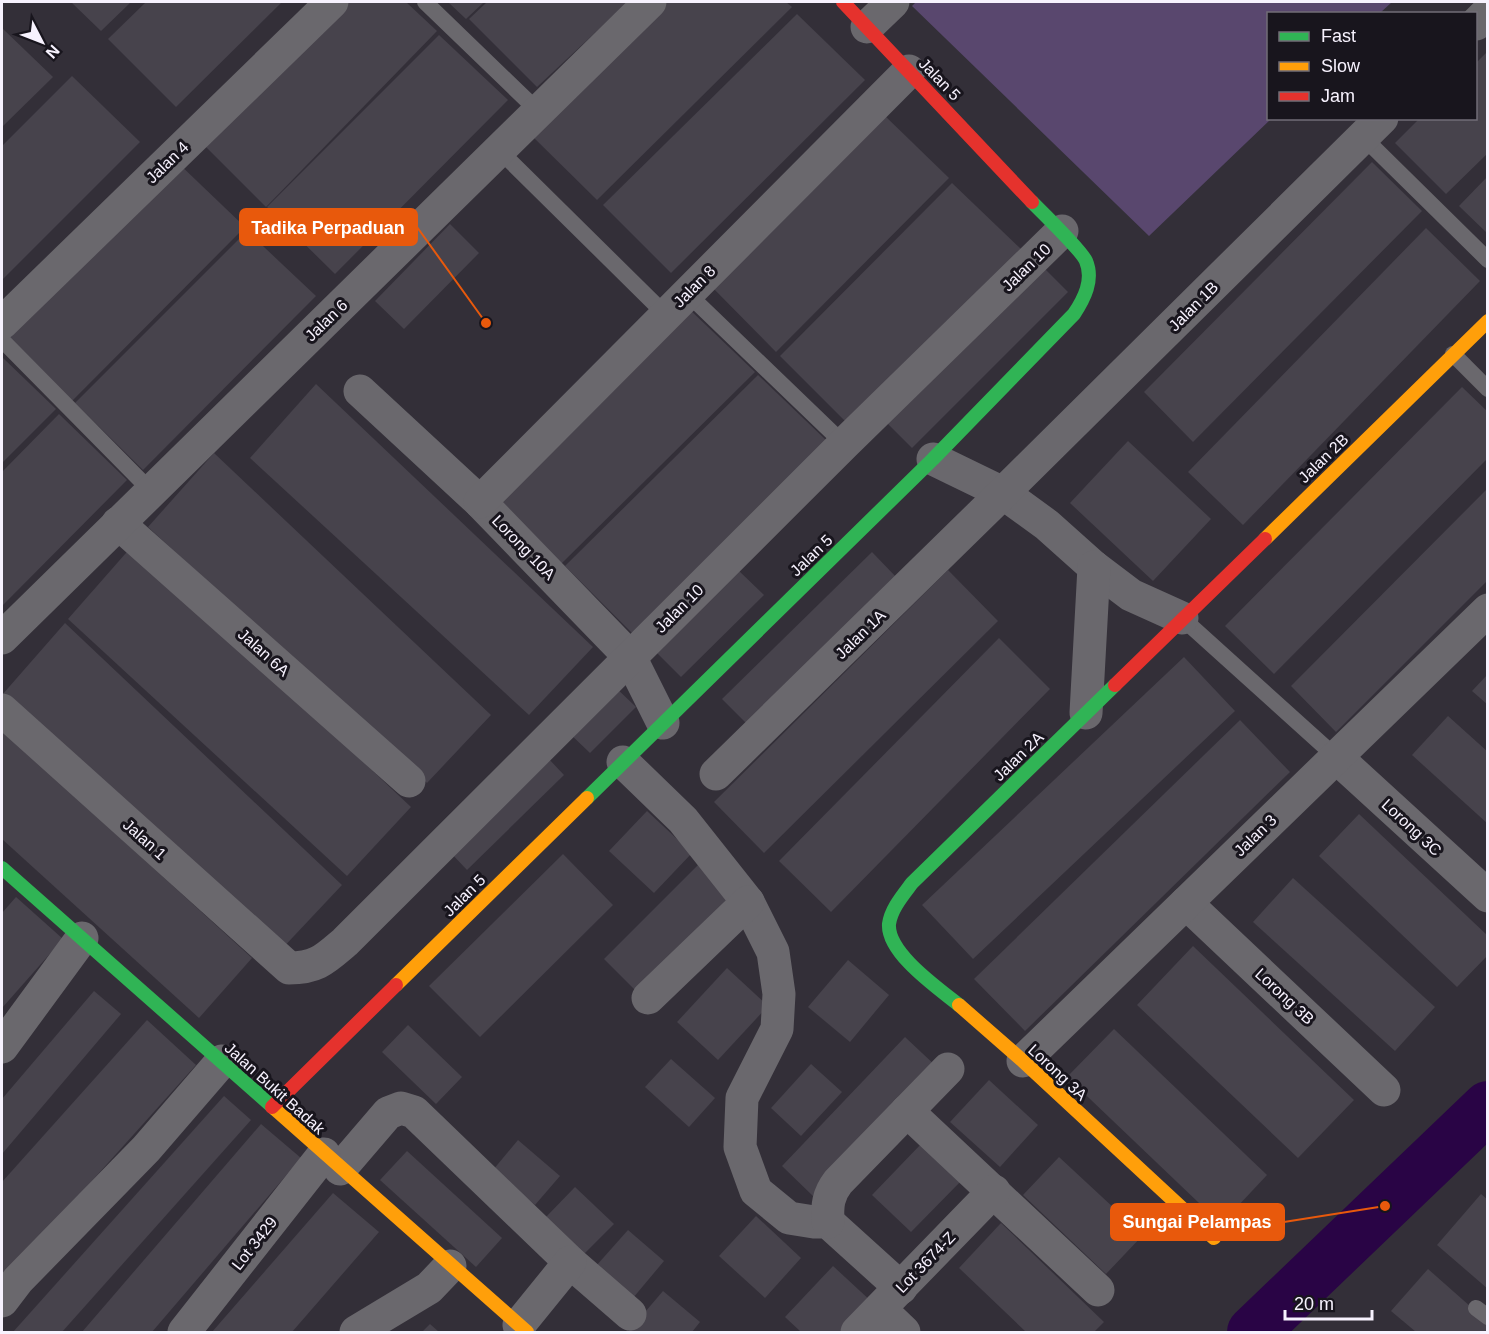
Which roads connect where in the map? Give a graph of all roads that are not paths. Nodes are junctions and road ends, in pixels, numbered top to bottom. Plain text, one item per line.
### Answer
1 (332, 2) edge
2 (425, 2) edge
3 (650, 2) edge
4 (843, 2) edge
5 (893, 2) edge
6 (1488, 12) edge
7 (1477, 23) edge
8 (867, 27) junction
9 (909, 71) junction
10 (538, 111) junction
11 (1372, 128) edge
12 (498, 150) junction
13 (1062, 231) junction
14 (1488, 260) edge
15 (676, 304) junction
16 (1488, 321) edge
17 (2, 323) edge
18 (2, 340) edge
19 (1453, 354) junction
20 (1488, 389) edge
21 (360, 391) dead end
22 (844, 444) junction
23 (933, 459) junction
24 (151, 491) junction
25 (1004, 493) junction
26 (480, 502) junction
27 (118, 523) junction
28 (1094, 567) junction
29 (1488, 610) edge
30 (1182, 618) junction
31 (2, 638) edge
32 (630, 657) junction
33 (2, 710) edge
34 (1086, 713) junction
35 (663, 723) junction
36 (1336, 757) junction
37 (623, 762) junction
38 (716, 774) dead end
39 (409, 781) dead end
40 (2, 868) edge
41 (1488, 896) edge
42 (748, 902) junction
43 (1186, 903) junction
44 (888, 925) joint
45 (82, 938) junction
46 (289, 968) joint
47 (648, 998) dead end
48 (2, 1047) edge
49 (222, 1061) junction
50 (1023, 1061) junction
51 (948, 1069) dead end
52 (1384, 1090) dead end
53 (272, 1107) junction
54 (908, 1111) junction
55 (332, 1162) junction
56 (994, 1191) junction
57 (828, 1222) junction
58 (1214, 1238) dead end
59 (570, 1262) junction
60 (450, 1266) junction
61 (1098, 1290) dead end
62 (890, 1298) junction
63 (2, 1301) edge
64 (630, 1314) dead end
65 (523, 1329) edge
66 (184, 1332) edge
67 (356, 1332) edge
68 (857, 1332) edge
69 (904, 1332) edge

1 - 17 street, Jalan 4
2 - 10 lane
3 - 10 street, Jalan 6
4 - 8 street, Jalan 5
5 - 8 street
6 - 7 street
8 - 9 street, Jalan 5
9 - 13 street, Jalan 5
9 - 15 street, Jalan 8
10 - 12 street, Jalan 6
11 - 14 lane
11 - 25 street, Jalan 1B
12 - 15 lane
12 - 24 street, Jalan 6
13 - 22 street, Jalan 10
13 - 23 street, Jalan 5
15 - 22 lane
15 - 26 street, Jalan 8
16 - 19 street, Jalan 2B
18 - 24 lane
19 - 20 lane
19 - 30 street, Jalan 2B
21 - 26 street, Lorong 10A
22 - 32 street, Jalan 10
23 - 25 street
23 - 35 street, Jalan 5
24 - 27 street, Jalan 6
25 - 28 street
25 - 38 street, Jalan 1A
26 - 32 street, Lorong 10A
27 - 31 street, Jalan 6
27 - 39 street, Jalan 6A
28 - 30 street
28 - 34 street
29 - 36 street, Jalan 3
30 - 34 street, Jalan 2A
30 - 36 lane
32 - 35 street, Lorong 10A
32 - 46 street, Jalan 10
33 - 46 street, Jalan 1
34 - 44 street, Jalan 2A
35 - 37 street, Jalan 5
36 - 41 street, Lorong 3C
36 - 43 street, Jalan 3
37 - 42 street
37 - 53 street, Jalan 5
40 - 45 street, Jalan Bukit Badak
42 - 47 street
42 - 57 street
43 - 50 street, Jalan 3
43 - 52 street, Lorong 3B
44 - 50 street, Lorong 3A
45 - 48 street
45 - 49 street, Jalan Bukit Badak
49 - 53 street, Jalan Bukit Badak
49 - 63 street
50 - 58 street, Lorong 3A
51 - 54 street
53 - 55 street, Jalan Bukit Badak
54 - 56 street
54 - 57 street
55 - 59 street, Lot 3429
55 - 60 street, Jalan Bukit Badak
55 - 66 street, Lot 3429
56 - 61 street
56 - 62 street, Lot 3674-Z
57 - 62 street
59 - 64 street, Lot 3429
59 - 65 street
60 - 65 street, Jalan Bukit Badak
60 - 67 street
62 - 68 street, Lot 3674-Z
62 - 69 street

